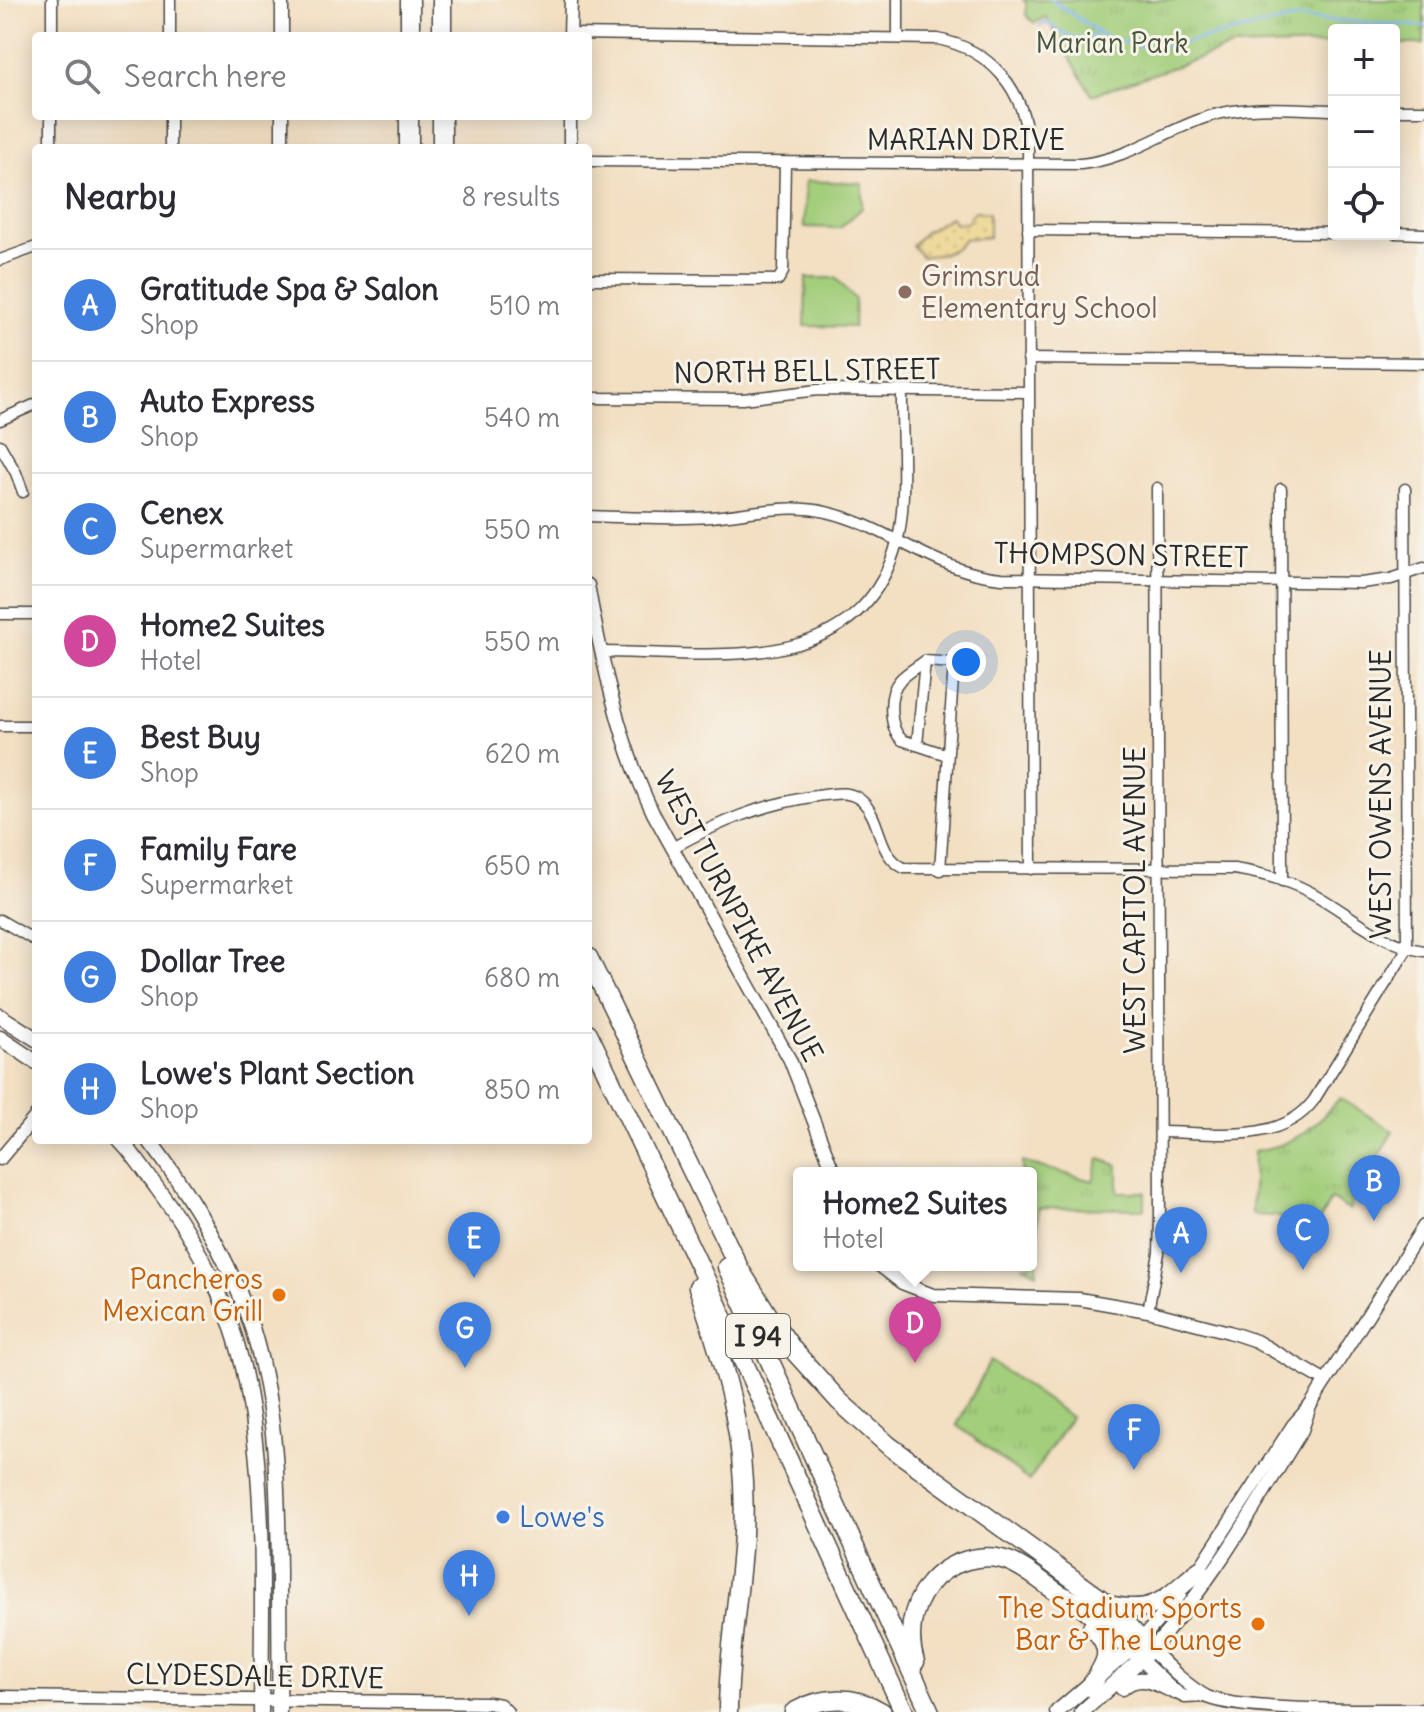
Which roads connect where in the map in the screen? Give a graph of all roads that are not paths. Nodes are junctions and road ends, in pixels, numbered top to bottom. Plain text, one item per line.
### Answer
1 (52, 0) edge
2 (170, 0) edge
3 (282, 0) edge
4 (410, 0) edge
5 (442, 0) edge
6 (571, 0) edge
7 (898, 0) edge
8 (52, 32) edge
9 (170, 32) edge
10 (282, 32) edge
11 (410, 32) edge
12 (442, 32) edge
13 (570, 32) edge
14 (592, 35) edge
15 (898, 37) junction
16 (1328, 110) edge
17 (1400, 110) edge
18 (1424, 110) edge
19 (51, 120) edge
20 (170, 120) edge
21 (282, 120) edge
22 (409, 120) edge
23 (442, 120) edge
24 (570, 120) edge
25 (51, 144) edge
26 (170, 144) edge
27 (282, 144) edge
28 (409, 144) edge
29 (442, 144) edge
30 (570, 144) edge
31 (592, 161) edge
32 (785, 163) junction
33 (1028, 165) junction
34 (1028, 230) junction
35 (1328, 233) edge
36 (1400, 233) edge
37 (1424, 234) edge
38 (32, 248) edge
39 (0, 260) edge
40 (592, 279) edge
41 (1028, 359) junction
42 (1424, 363) edge
43 (902, 391) junction
44 (1028, 392) junction
45 (592, 398) edge
46 (32, 406) edge
47 (0, 420) edge
48 (0, 445) edge
49 (1157, 488) dead end
50 (1281, 489) dead end
51 (1405, 489) dead end
52 (23, 492) dead end
53 (592, 516) edge
54 (897, 542) junction
55 (1424, 568) edge
56 (1405, 575) junction
57 (1029, 579) junction
58 (1158, 580) junction
59 (1282, 582) junction
60 (592, 604) edge
61 (0, 614) edge
62 (32, 614) edge
63 (602, 652) junction
64 (925, 661) junction
65 (0, 726) edge
66 (32, 726) edge
67 (917, 745) junction
68 (947, 755) junction
69 (672, 848) junction
70 (1158, 868) junction
71 (1031, 869) junction
72 (940, 870) junction
73 (1282, 881) junction
74 (0, 920) edge
75 (32, 939) edge
76 (1407, 949) junction
77 (1424, 951) edge
78 (592, 967) edge
79 (592, 968) edge
80 (0, 1016) edge
81 (32, 1036) edge
82 (0, 1038) edge
83 (592, 1042) edge
84 (32, 1059) edge
85 (32, 1121) edge
86 (1160, 1132) junction
87 (123, 1144) edge
88 (152, 1144) edge
89 (0, 1159) edge
90 (832, 1167) edge
91 (663, 1195) junction
92 (1424, 1226) edge
93 (887, 1271) edge
94 (1148, 1311) junction
95 (1326, 1381) junction
96 (1310, 1406) junction
97 (1200, 1570) junction
98 (1059, 1594) junction
99 (1109, 1605) junction
100 (1141, 1650) junction
101 (1175, 1692) junction
102 (1093, 1694) junction
103 (1205, 1696) junction
104 (0, 1697) edge
105 (261, 1706) edge
106 (280, 1706) edge
107 (1424, 1710) edge
108 (1294, 1711) edge
109 (507, 1712) edge
110 (728, 1712) edge
111 (794, 1712) edge
112 (882, 1712) edge
113 (904, 1712) edge
114 (930, 1712) edge
115 (938, 1712) edge
116 (1057, 1712) edge
117 (1082, 1712) edge

1 - 8 street
2 - 9 street
3 - 10 street
4 - 11 highway
5 - 12 highway
6 - 13 street
7 - 15 street
14 - 15 street
15 - 33 street
16 - 33 street, MARIAN DRIVE
17 - 18 street
19 - 25 street
20 - 26 street
21 - 27 street
22 - 28 highway
23 - 29 highway
24 - 30 street
31 - 32 street, MARIAN DRIVE
32 - 33 street, MARIAN DRIVE
32 - 40 street
33 - 34 street
34 - 35 street
34 - 41 street
36 - 37 street
38 - 39 street
41 - 42 street
41 - 44 street
43 - 44 street, NORTH BELL STREET
43 - 45 street, NORTH BELL STREET
43 - 54 street
44 - 57 street
46 - 47 street
48 - 52 street
49 - 58 street, WEST CAPITOL AVENUE
50 - 59 street
51 - 56 street, WEST OWENS AVENUE
53 - 54 street, THOMPSON STREET
54 - 57 street, THOMPSON STREET
54 - 63 street
55 - 56 street, THOMPSON STREET
56 - 59 street, THOMPSON STREET
56 - 76 street, WEST OWENS AVENUE
57 - 58 street, THOMPSON STREET
57 - 71 street
58 - 59 street, THOMPSON STREET
58 - 70 street, WEST CAPITOL AVENUE
59 - 73 street
60 - 63 street, WEST TURNPIKE AVENUE
61 - 62 street
63 - 69 street, WEST TURNPIKE AVENUE
64 - 67 street
64 - 67 street
64 - 68 street
65 - 66 street
67 - 68 street
68 - 72 street
69 - 72 street
69 - 90 street, WEST TURNPIKE AVENUE
70 - 71 street
70 - 73 street
70 - 86 street, WEST CAPITOL AVENUE
71 - 72 street
73 - 76 street
74 - 75 street
76 - 77 street
76 - 86 street, WEST OWENS AVENUE
78 - 99 highway
79 - 114 highway, I 94
80 - 81 main road
82 - 84 main road
83 - 91 highway, I 94
85 - 89 street
86 - 94 street, WEST CAPITOL AVENUE
87 - 105 main road
88 - 106 main road
91 - 110 highway
91 - 113 highway, I 94
92 - 95 street
93 - 94 street
94 - 95 street
95 - 96 street
96 - 97 street
96 - 100 street
97 - 99 highway
97 - 100 street
98 - 100 highway
98 - 102 highway
98 - 115 highway
99 - 100 highway
100 - 101 street
100 - 102 main road
100 - 103 street
101 - 102 main road
101 - 103 street
102 - 116 main road
102 - 117 main road
103 - 108 street
104 - 105 street, CLYDESDALE DRIVE
105 - 106 street, CLYDESDALE DRIVE
106 - 109 street, CLYDESDALE DRIVE
107 - 108 street
111 - 112 highway

